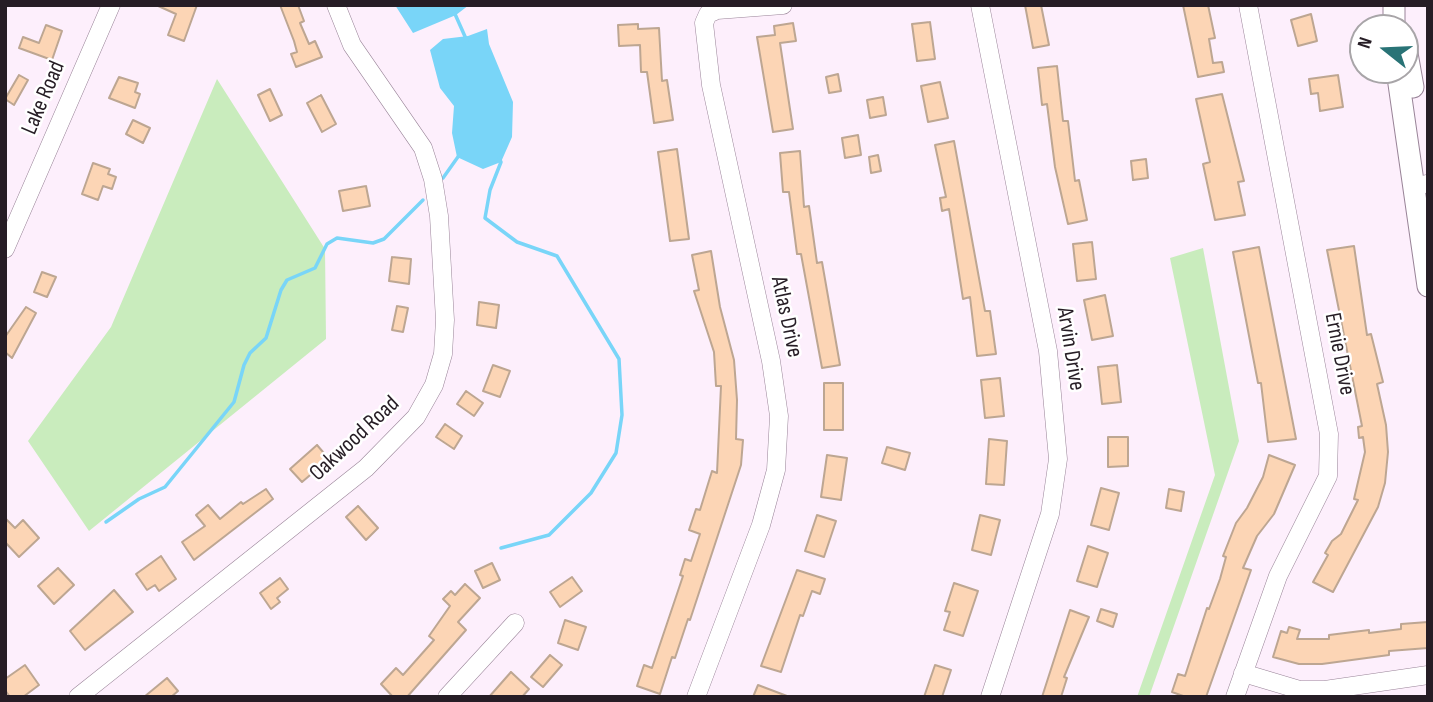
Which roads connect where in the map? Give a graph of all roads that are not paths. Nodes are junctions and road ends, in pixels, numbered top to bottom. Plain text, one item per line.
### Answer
1 (111, 5) edge
2 (336, 5) edge
3 (783, 5) edge
4 (980, 5) edge
5 (1248, 5) edge
6 (1399, 84) edge
7 (1411, 84) edge
8 (1427, 187) edge
9 (5, 249) edge
10 (1428, 286) edge
11 (514, 623) dead end
12 (1243, 673) junction
13 (1428, 675) edge
14 (78, 697) edge
15 (447, 697) edge
16 (696, 697) edge
17 (990, 697) edge
18 (1235, 697) edge

1 - 9 street, Lake Road
2 - 14 street, Oakwood Road
3 - 16 street, Atlas Drive
4 - 17 street, Arvin Drive
5 - 12 street, Ernie Drive
6 - 10 main road
7 - 8 main road
11 - 15 street
12 - 13 street
12 - 18 street, Ernie Drive

